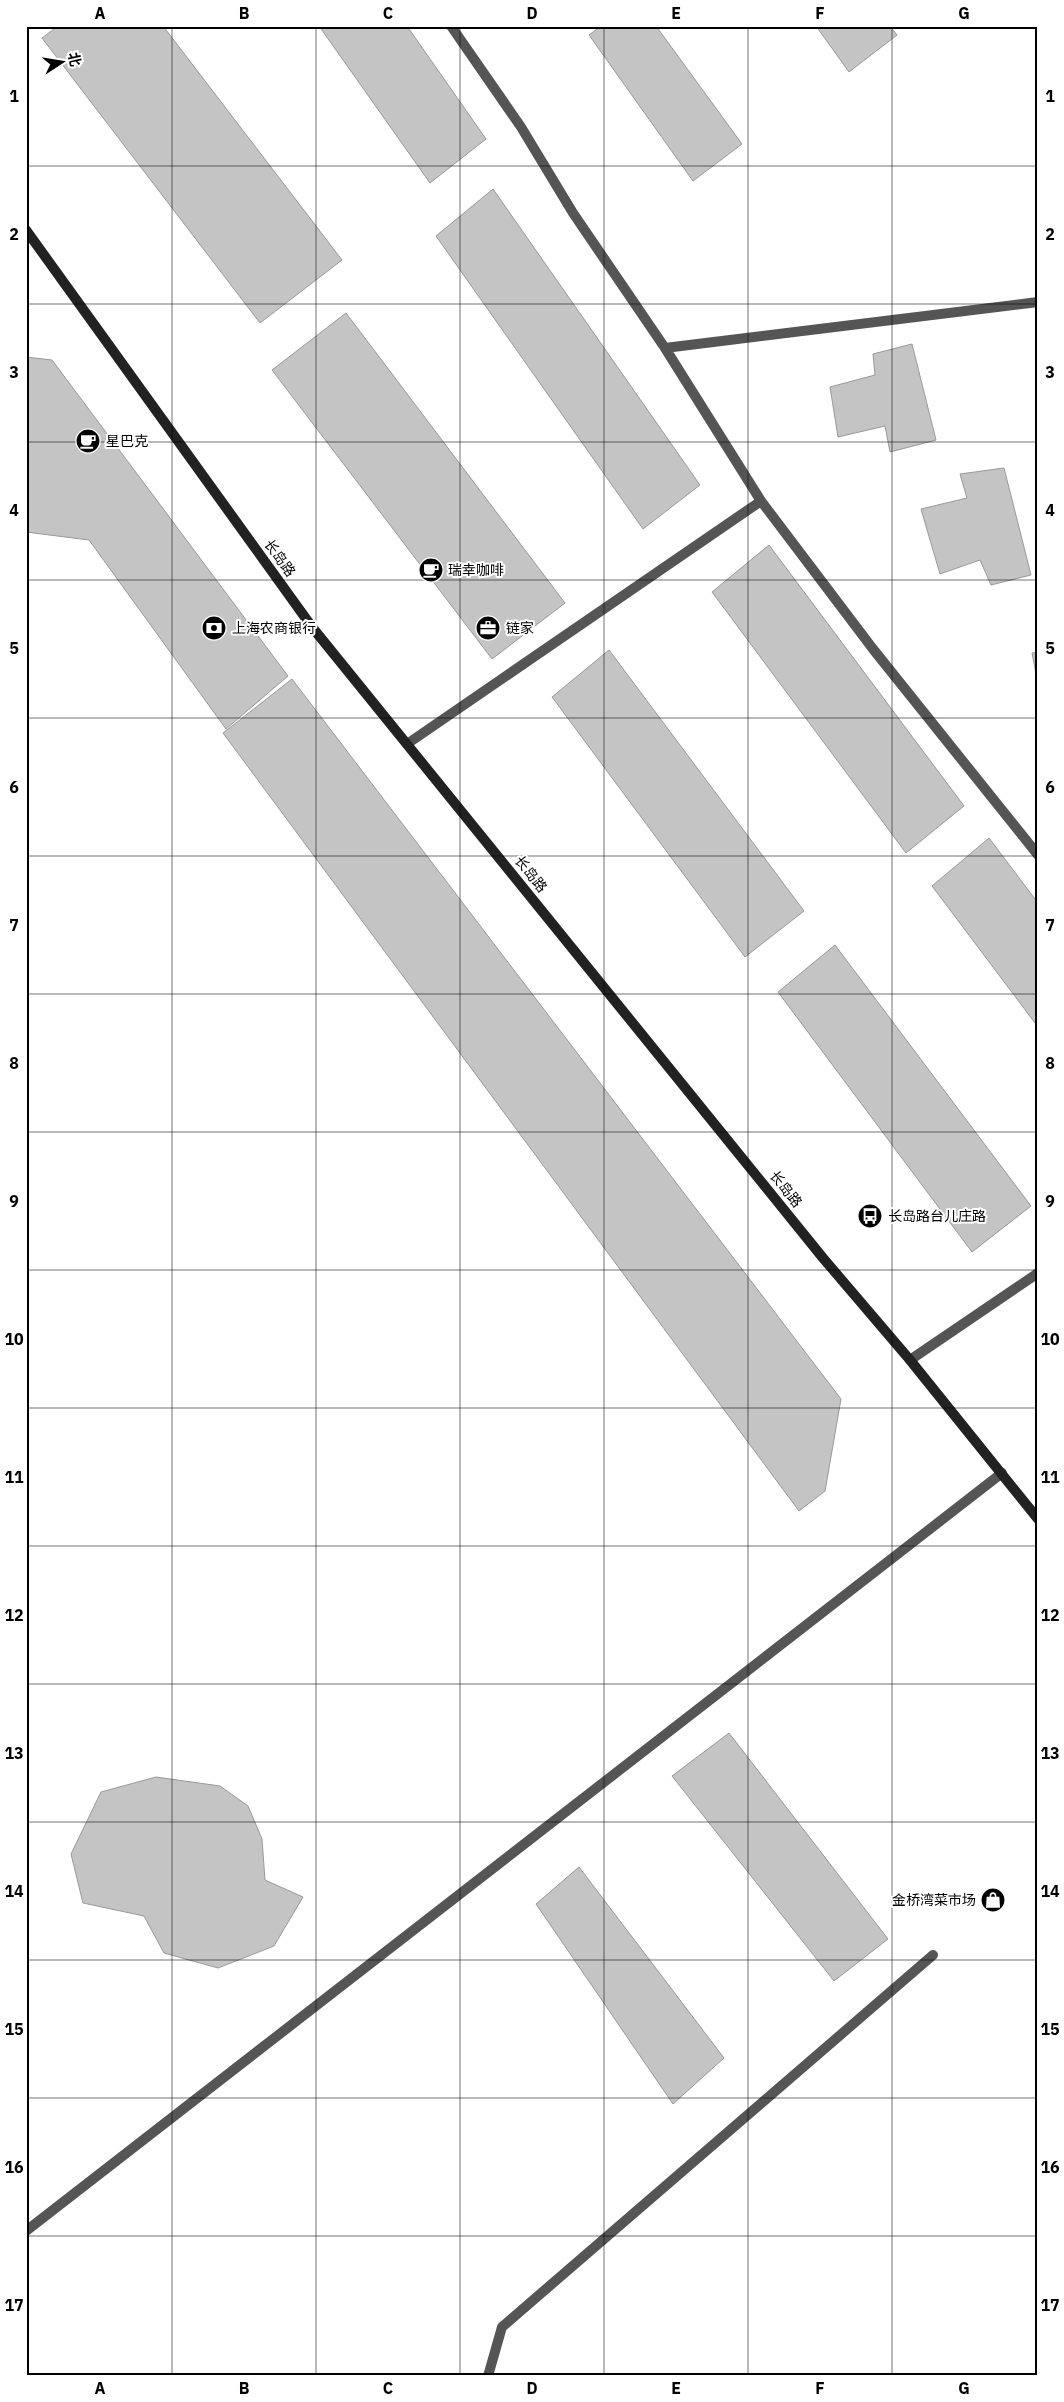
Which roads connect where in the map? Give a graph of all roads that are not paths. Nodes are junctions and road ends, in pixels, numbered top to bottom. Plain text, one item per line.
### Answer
1 (451, 26) edge
2 (26, 230) edge
3 (1038, 302) edge
4 (665, 348) junction
5 (761, 501) junction
6 (407, 744) junction
7 (1038, 855) edge
8 (1038, 1273) edge
9 (910, 1360) junction
10 (1002, 1473) junction
11 (1038, 1519) edge
12 (933, 1955) dead end
13 (26, 2232) edge
14 (488, 2376) edge

1 - 4 lane
2 - 6 street, 长岛路
3 - 4 lane
4 - 5 lane
5 - 6 lane
5 - 7 lane
6 - 9 street, 长岛路
8 - 9 lane
9 - 10 street, 长岛路
10 - 11 street, 长岛路
10 - 13 lane
12 - 14 lane

